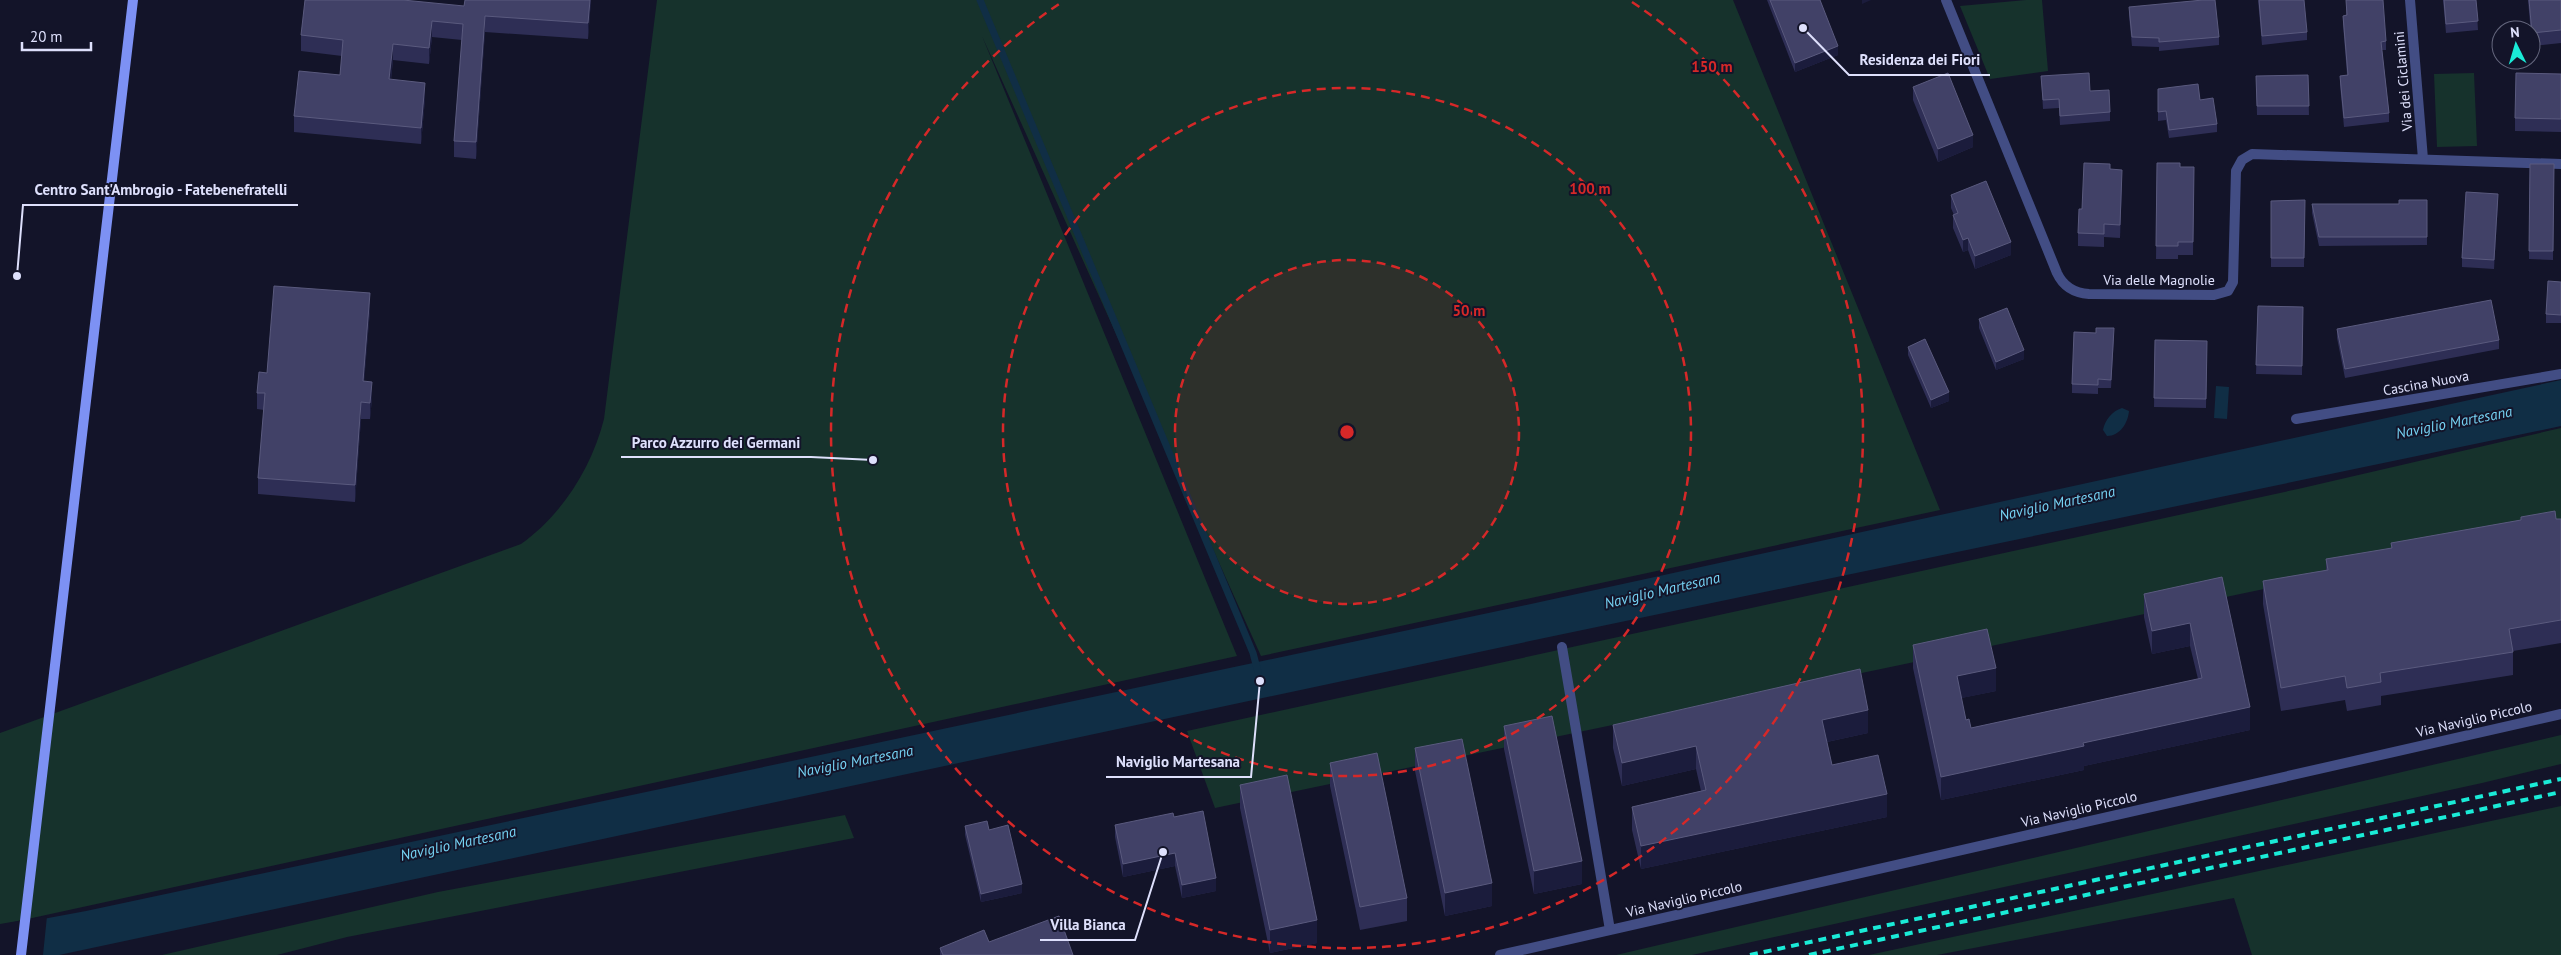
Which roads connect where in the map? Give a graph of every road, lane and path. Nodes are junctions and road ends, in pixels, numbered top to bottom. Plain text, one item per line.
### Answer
1 (133, 0) edge
2 (1946, 0) edge
3 (2410, 0) edge
4 (2423, 159) junction
5 (2561, 164) edge
6 (2561, 374) edge
7 (2296, 419) dead end
8 (1562, 648) dead end
9 (2558, 713) edge
10 (1610, 930) junction
11 (22, 955) edge
12 (1500, 955) edge

1 - 11 main road
2 - 4 street, Via delle Magnolie
3 - 4 street, Via dei Ciclamini
4 - 5 street, Via delle Magnolie
6 - 7 street, Cascina Nuova
8 - 10 street, Via Naviglio Piccolo
9 - 10 street, Via Naviglio Piccolo
10 - 12 street, Via Naviglio Piccolo

